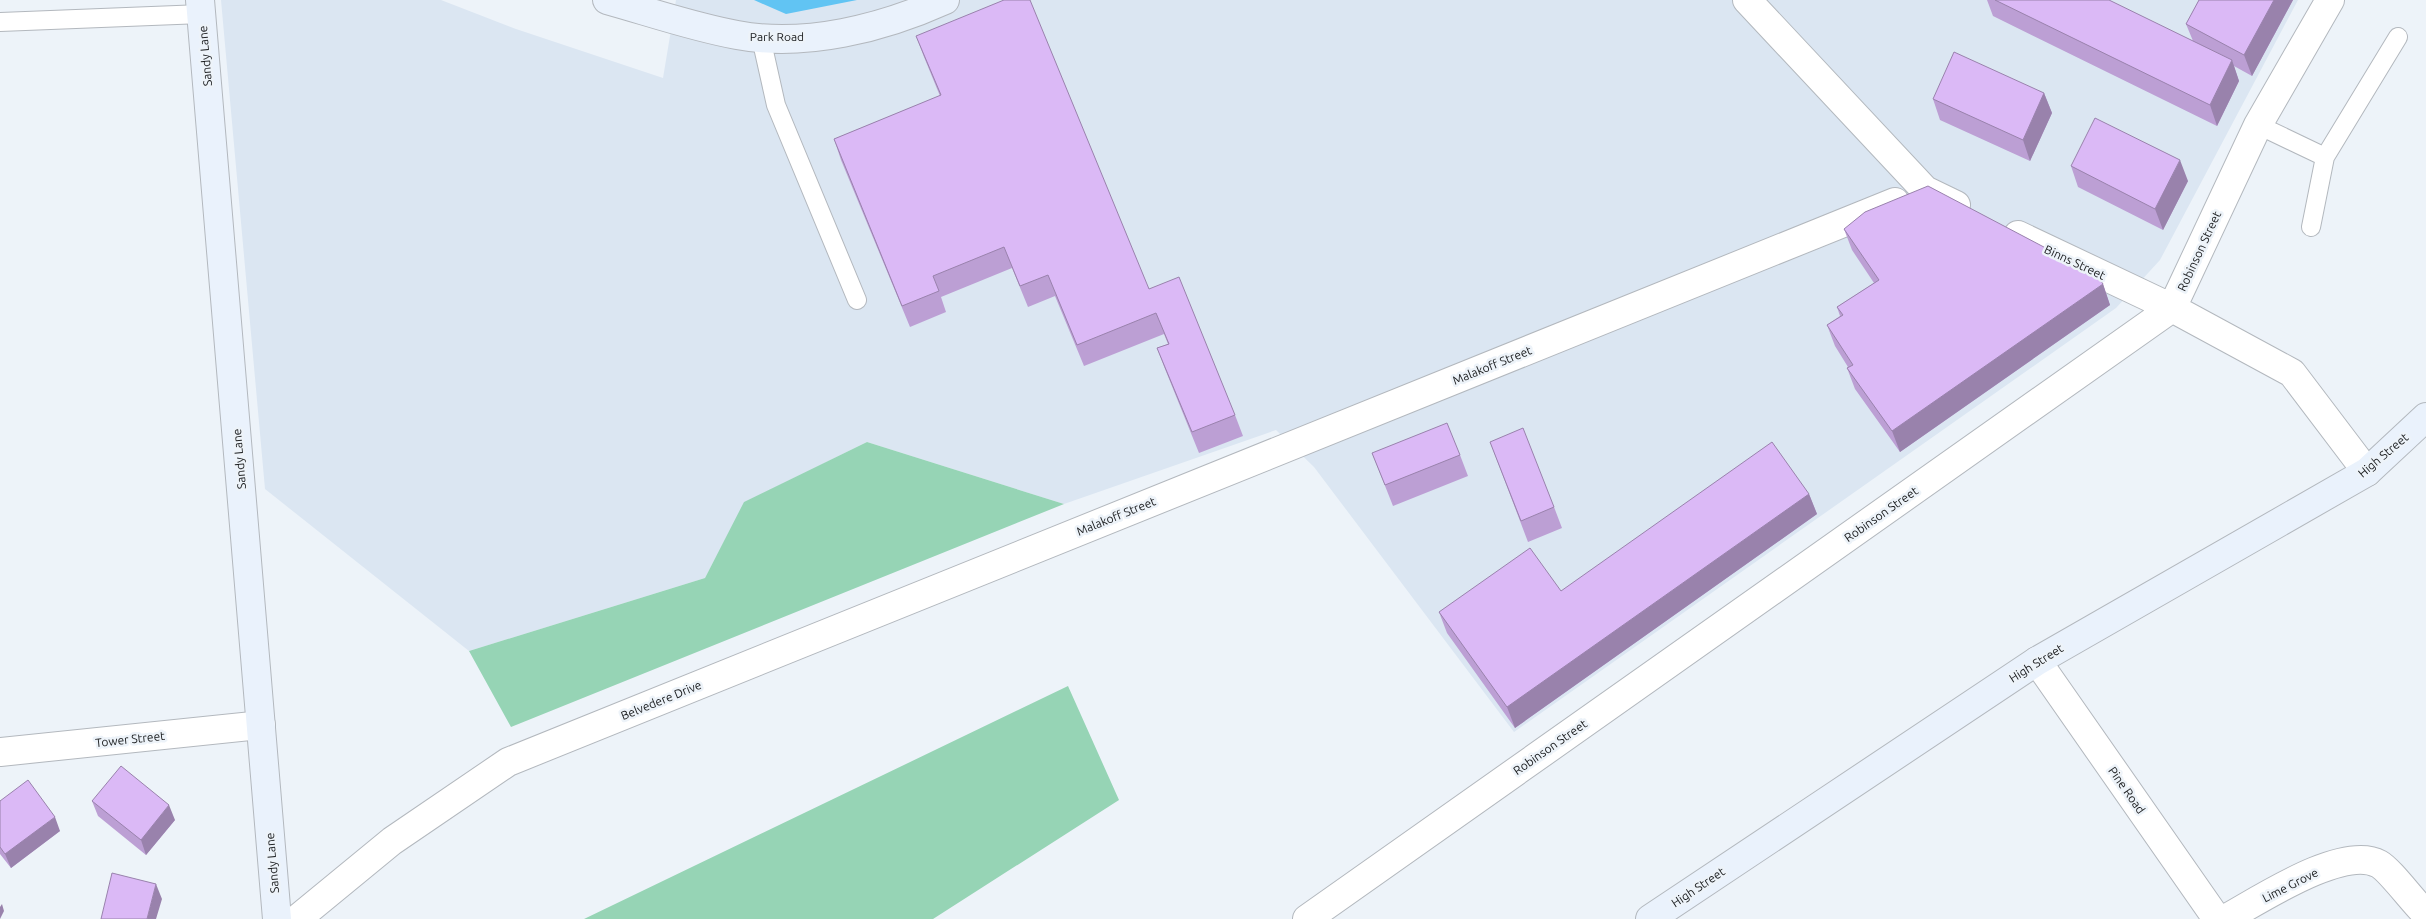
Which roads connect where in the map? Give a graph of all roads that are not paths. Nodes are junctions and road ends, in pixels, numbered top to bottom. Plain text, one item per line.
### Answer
1 (607, 0) edge
2 (945, 0) edge
3 (1748, 0) edge
4 (2330, 0) edge
5 (201, 7) edge
6 (0, 22) edge
7 (2398, 37) dead end
8 (761, 38) junction
9 (2258, 125) junction
10 (2325, 157) junction
11 (1925, 190) junction
12 (2311, 227) dead end
13 (857, 300) dead end
14 (2172, 308) junction
15 (2426, 417) edge
16 (2367, 472) junction
17 (1058, 540) joint
18 (2037, 661) junction
19 (260, 725) junction
20 (0, 752) edge
21 (2426, 914) edge
22 (276, 919) edge
23 (298, 919) edge
24 (1307, 919) edge
25 (1650, 919) edge
26 (2217, 919) edge
27 (2225, 919) edge

1 - 8 main road, Park Road
2 - 8 main road, Park Road
3 - 11 street, Binns Street
4 - 9 street, Robinson Street
5 - 6 lane
5 - 19 main road, Sandy Lane
7 - 10 lane
8 - 13 lane
9 - 10 lane
9 - 14 street, Robinson Street
10 - 12 lane
11 - 14 street, Binns Street
11 - 17 street, Malakoff Street
14 - 16 street, Binns Street
14 - 24 street, Robinson Street
15 - 16 main road, High Street
16 - 18 main road, High Street
17 - 23 street, Belvedere Drive
18 - 25 main road, High Street
18 - 26 street, Pine Road
19 - 20 street, Tower Street
19 - 22 main road, Sandy Lane
21 - 27 street, Lime Grove

